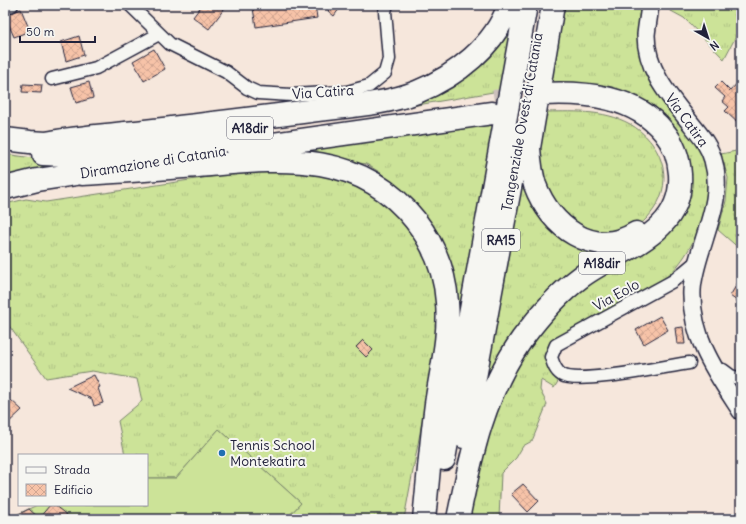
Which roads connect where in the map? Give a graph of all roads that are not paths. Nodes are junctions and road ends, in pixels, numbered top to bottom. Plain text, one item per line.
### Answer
1 (12, 5) edge
2 (130, 5) edge
3 (387, 5) edge
4 (509, 5) edge
5 (526, 5) edge
6 (544, 5) edge
7 (553, 5) edge
8 (650, 5) edge
9 (5, 7) edge
10 (159, 34) junction
11 (52, 79) dead end
12 (417, 112) junction
13 (5, 138) edge
14 (46, 143) junction
15 (5, 149) edge
16 (207, 154) junction
17 (145, 170) junction
18 (82, 174) junction
19 (5, 188) edge
20 (5, 198) edge
21 (698, 260) junction
22 (689, 363) dead end
23 (723, 370) junction
24 (741, 379) edge
25 (741, 399) edge
26 (741, 411) edge
27 (443, 472) junction
28 (417, 519) edge
29 (424, 519) edge
30 (432, 519) edge
31 (449, 519) edge
32 (458, 519) edge

1 - 9 street
2 - 10 street
3 - 10 street, Via Catira
4 - 14 highway
5 - 27 highway, Tangenziale Ovest di Catania / RA15
6 - 27 highway, Tangenziale Ovest di Catania / RA15
7 - 32 highway, A18dir
8 - 21 street, Via Catira
10 - 11 street
12 - 14 highway, Diramazione di Catania / A18dir
12 - 15 highway
12 - 16 highway, Diramazione di Catania / A18dir
13 - 14 highway, Diramazione di Catania / A18dir
16 - 17 highway
16 - 18 highway, Diramazione di Catania / A18dir
17 - 18 highway
17 - 20 highway
17 - 27 highway
18 - 19 highway, Diramazione di Catania / A18dir
21 - 22 street, Via Eolo
21 - 23 street
21 - 26 street
23 - 24 street
23 - 25 street
27 - 28 highway
27 - 29 highway
27 - 30 highway
27 - 31 highway

